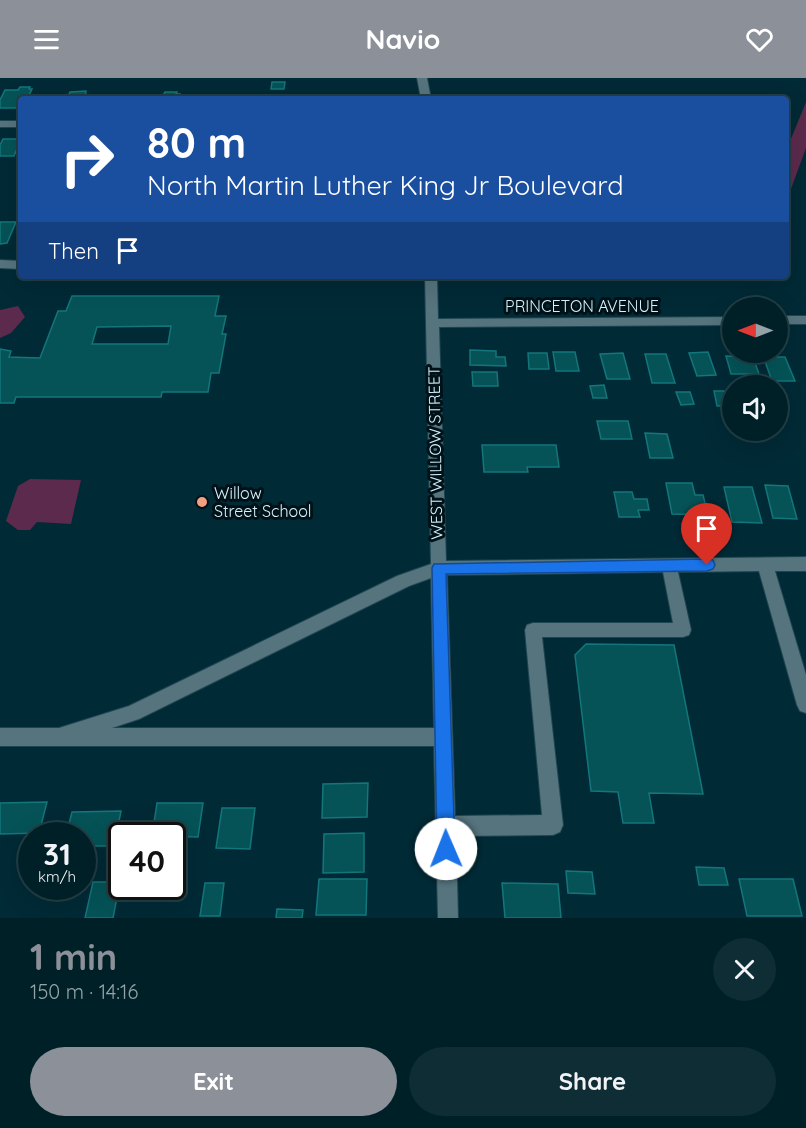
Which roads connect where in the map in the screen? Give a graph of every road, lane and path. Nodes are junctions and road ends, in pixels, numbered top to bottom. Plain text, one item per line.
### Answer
1 (422, 78) edge
2 (425, 96) edge
3 (18, 123) edge
4 (0, 124) edge
5 (0, 264) edge
6 (18, 264) edge
7 (431, 279) edge
8 (806, 320) edge
9 (722, 321) edge
10 (788, 321) edge
11 (433, 323) junction
12 (765, 564) junction
13 (806, 564) edge
14 (669, 565) junction
15 (439, 568) junction
16 (806, 705) edge
17 (0, 737) edge
18 (59, 737) junction
19 (443, 737) junction
20 (445, 826) junction
21 (448, 918) edge

1 - 2 street
3 - 4 street
5 - 6 street
7 - 11 street, WEST WILLOW STREET
8 - 10 street
9 - 11 street, PRINCETON AVENUE
11 - 15 street, WEST WILLOW STREET
12 - 13 street
12 - 14 street
12 - 16 street
14 - 15 street
14 - 20 street
15 - 18 street
15 - 19 street, WEST WILLOW STREET
17 - 18 street
18 - 19 street
19 - 20 street, WEST WILLOW STREET
20 - 21 street, WEST WILLOW STREET

